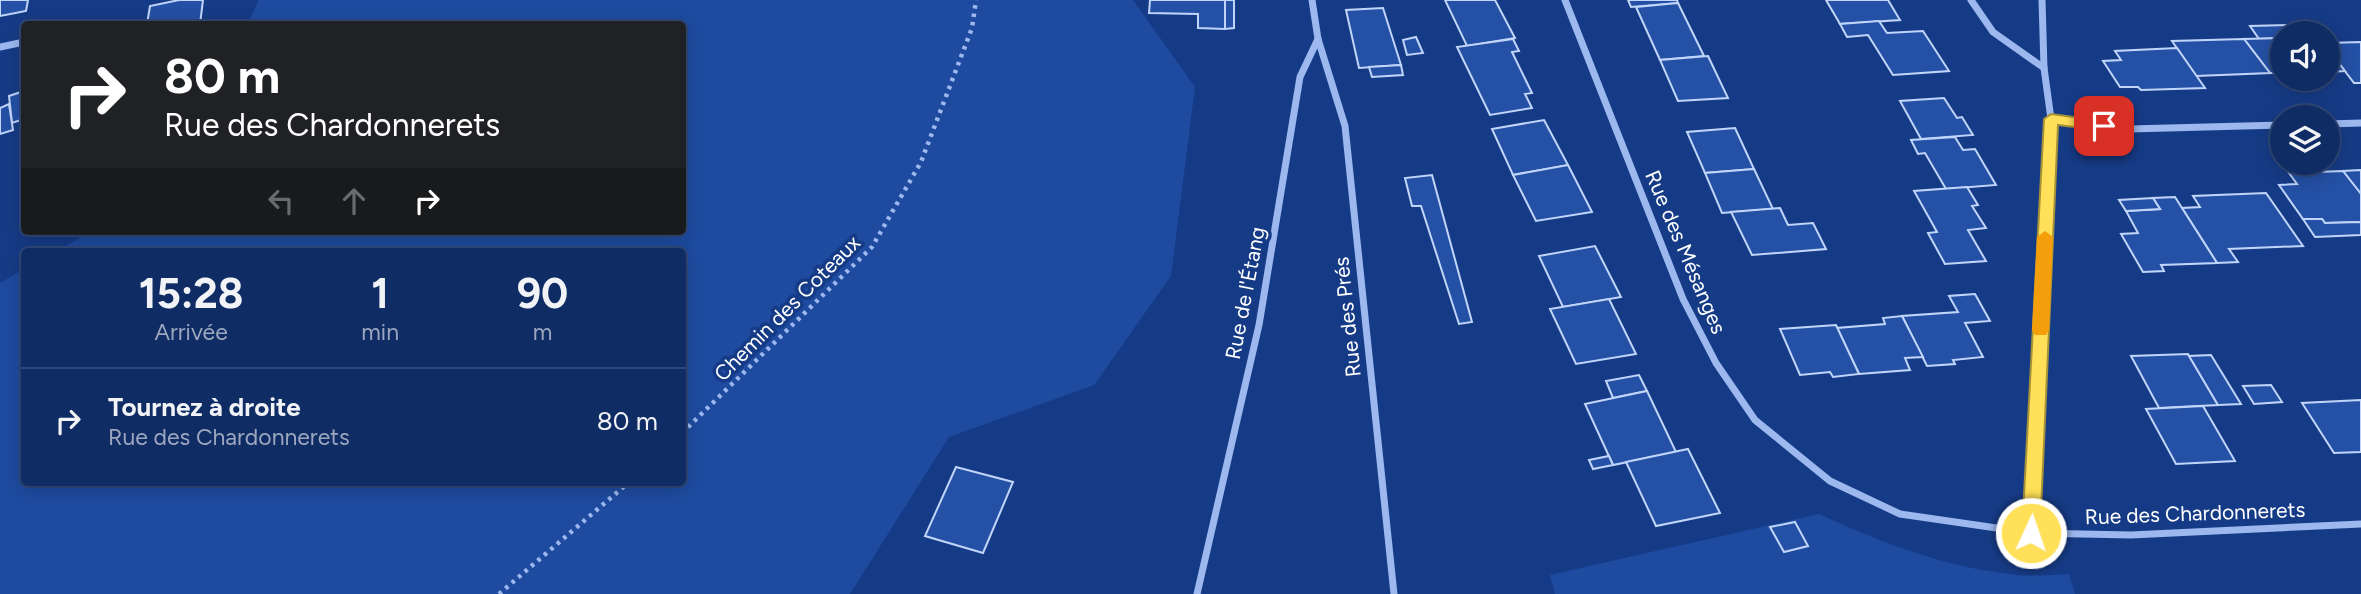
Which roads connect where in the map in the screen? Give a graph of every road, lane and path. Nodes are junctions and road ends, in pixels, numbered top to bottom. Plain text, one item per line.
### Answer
1 (976, 0) edge
2 (1312, 0) edge
3 (1565, 0) edge
4 (1971, 0) edge
5 (2042, 0) edge
6 (1318, 40) junction
7 (21, 43) edge
8 (0, 47) edge
9 (2044, 68) junction
10 (2051, 119) junction
11 (2361, 123) edge
12 (2340, 124) edge
13 (2270, 125) edge
14 (686, 429) edge
15 (625, 486) edge
16 (2361, 524) edge
17 (2031, 533) junction
18 (499, 594) edge
19 (1197, 594) edge
20 (1394, 594) edge

1 - 14 path, Chemin des Coteaux
2 - 6 street
3 - 17 street, Rue des Mésanges
4 - 9 street
5 - 9 street
6 - 19 street, Rue de l'Étang
6 - 20 street, Rue des Prés
7 - 8 street
9 - 10 street
10 - 13 street
10 - 17 street
11 - 12 street
15 - 18 path
16 - 17 street, Rue des Chardonnerets

